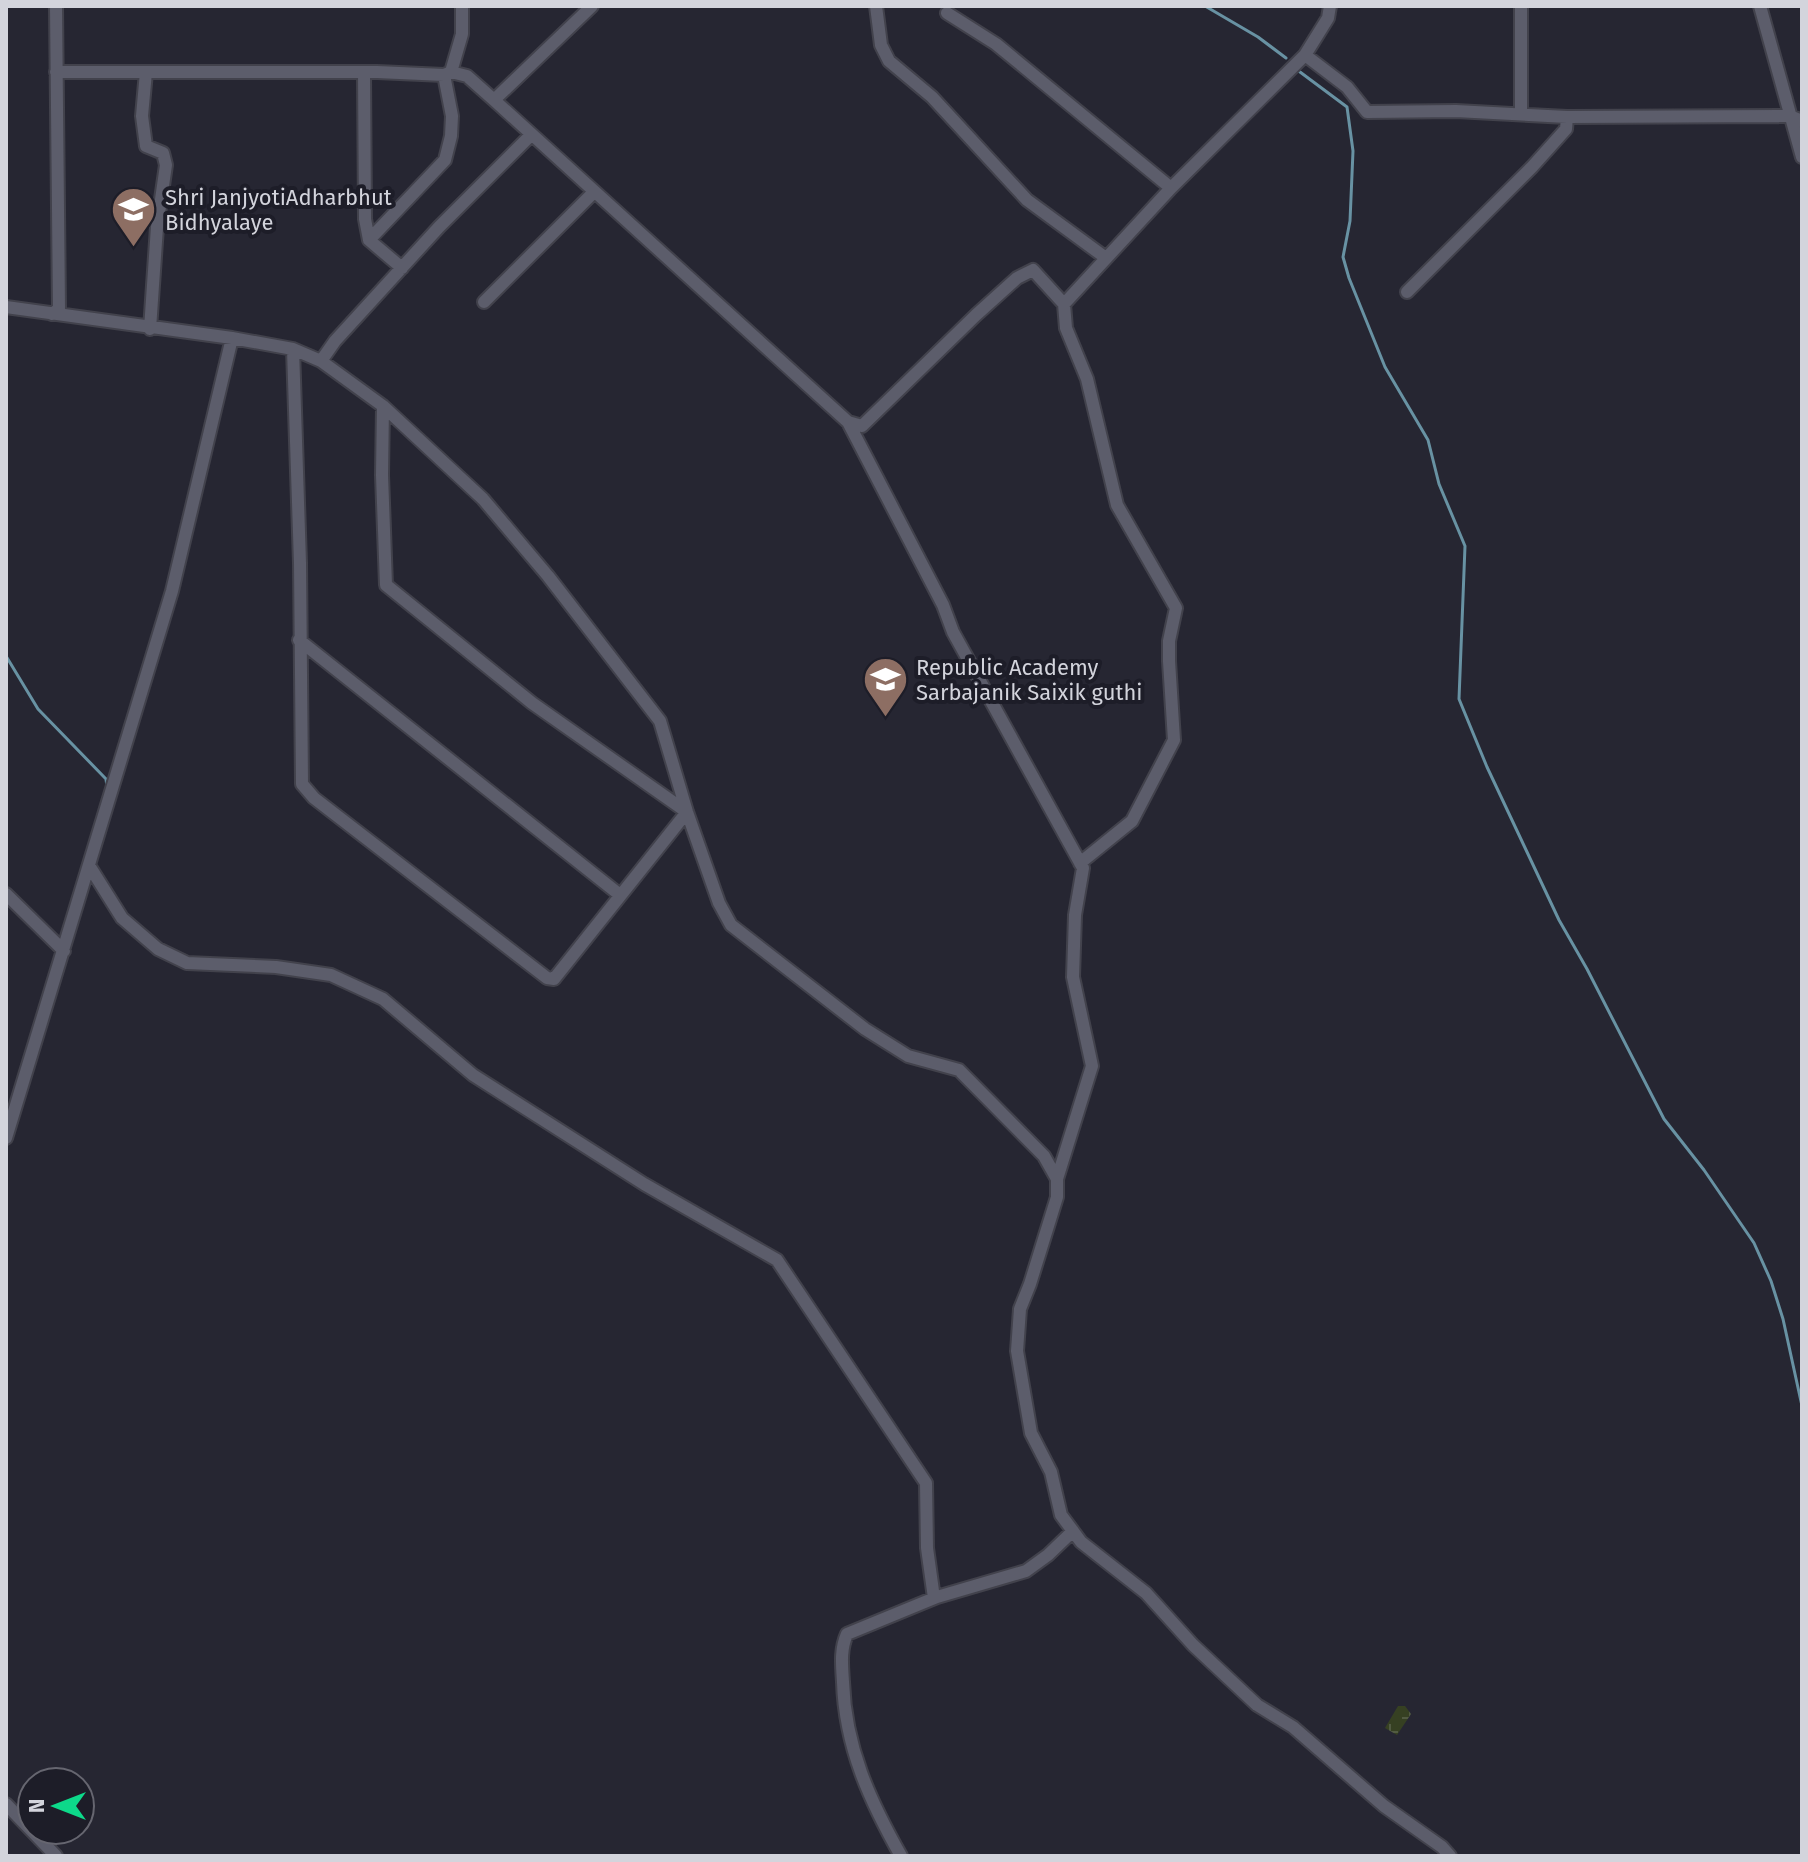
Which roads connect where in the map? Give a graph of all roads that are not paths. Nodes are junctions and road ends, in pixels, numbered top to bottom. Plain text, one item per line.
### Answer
1 (56, 6) edge
2 (462, 6) edge
3 (592, 6) edge
4 (876, 6) edge
5 (1330, 6) edge
6 (1521, 6) edge
7 (1760, 6) edge
8 (947, 13) dead end
9 (1305, 55) junction
10 (56, 72) junction
11 (146, 72) junction
12 (364, 73) junction
13 (448, 73) junction
14 (494, 100) junction
15 (1521, 114) junction
16 (1567, 117) junction
17 (1796, 118) edge
18 (531, 135) junction
19 (1802, 157) edge
20 (1171, 188) junction
21 (594, 192) junction
22 (369, 240) junction
23 (1106, 258) junction
24 (402, 268) junction
25 (1407, 292) dead end
26 (484, 302) dead end
27 (1064, 304) junction
28 (6, 307) edge
29 (52, 314) junction
30 (150, 329) junction
31 (232, 338) junction
32 (293, 349) junction
33 (321, 361) junction
34 (383, 406) junction
35 (848, 422) junction
36 (299, 640) junction
37 (687, 812) junction
38 (1080, 863) junction
39 (90, 867) junction
40 (6, 894) edge
41 (620, 895) junction
42 (64, 951) junction
43 (6, 1138) edge
44 (1057, 1179) junction
45 (1073, 1531) junction
46 (934, 1598) junction
47 (6, 1804) edge
48 (56, 1856) edge
49 (901, 1856) edge
50 (1450, 1856) edge

1 - 10 street
2 - 13 street
3 - 14 street
4 - 23 street
5 - 9 street
6 - 15 street
7 - 17 street
8 - 20 street
9 - 15 street
9 - 20 street
10 - 11 street
10 - 29 street
11 - 12 street
11 - 30 street
12 - 13 street
12 - 22 street
13 - 14 street
13 - 22 street
14 - 18 street
15 - 16 street
16 - 17 street
16 - 25 street
17 - 19 street
18 - 21 street
18 - 24 street
20 - 23 street
21 - 26 street
21 - 35 street
22 - 24 street
23 - 27 street
24 - 33 street
27 - 35 street
27 - 38 street
28 - 29 street
29 - 30 street
30 - 31 street
31 - 32 street
31 - 39 street
32 - 33 street
32 - 36 street
33 - 34 street
34 - 37 street
34 - 37 street
35 - 38 street
36 - 41 street
36 - 41 street
37 - 41 street
37 - 44 street
38 - 44 street
39 - 42 street
39 - 46 street
40 - 42 street
42 - 43 street
44 - 45 street
45 - 46 street
45 - 50 street
46 - 49 street
47 - 48 street

